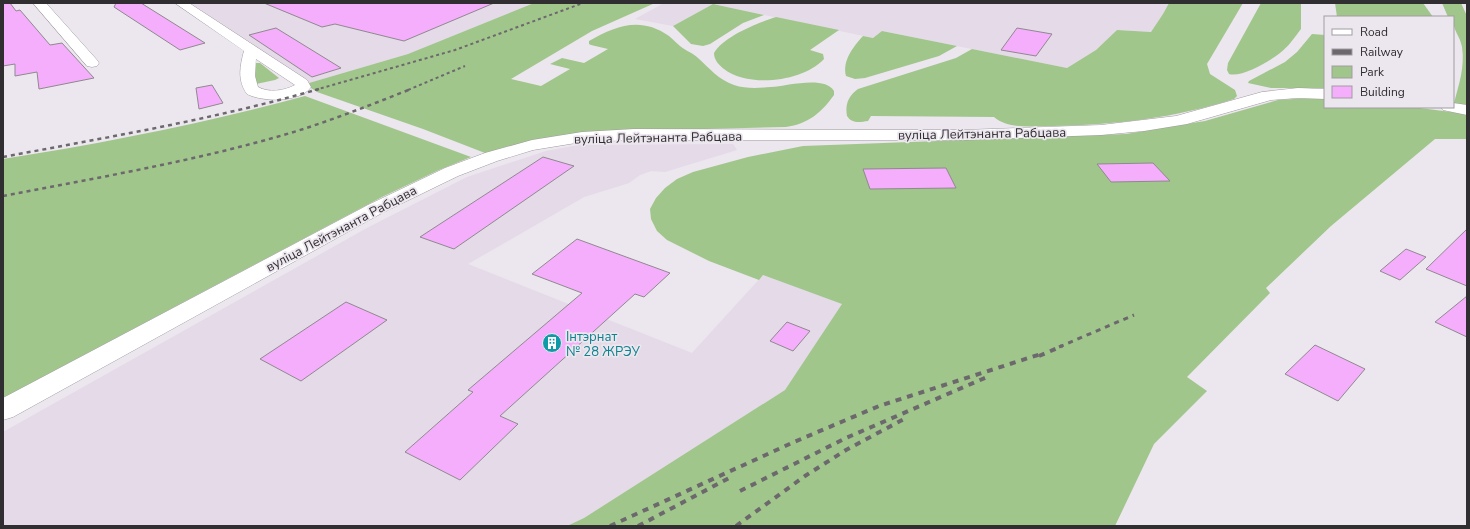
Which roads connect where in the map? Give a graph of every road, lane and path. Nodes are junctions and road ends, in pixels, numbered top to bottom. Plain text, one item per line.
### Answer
1 (39, 3) edge
2 (181, 3) edge
3 (251, 50) dead end
4 (92, 63) dead end
5 (1324, 94) edge
6 (1454, 108) edge
7 (1467, 110) edge
8 (3, 410) edge

1 - 4 street
2 - 3 street
5 - 8 street, вуліца Лейтэнанта Рабцава
6 - 7 street

